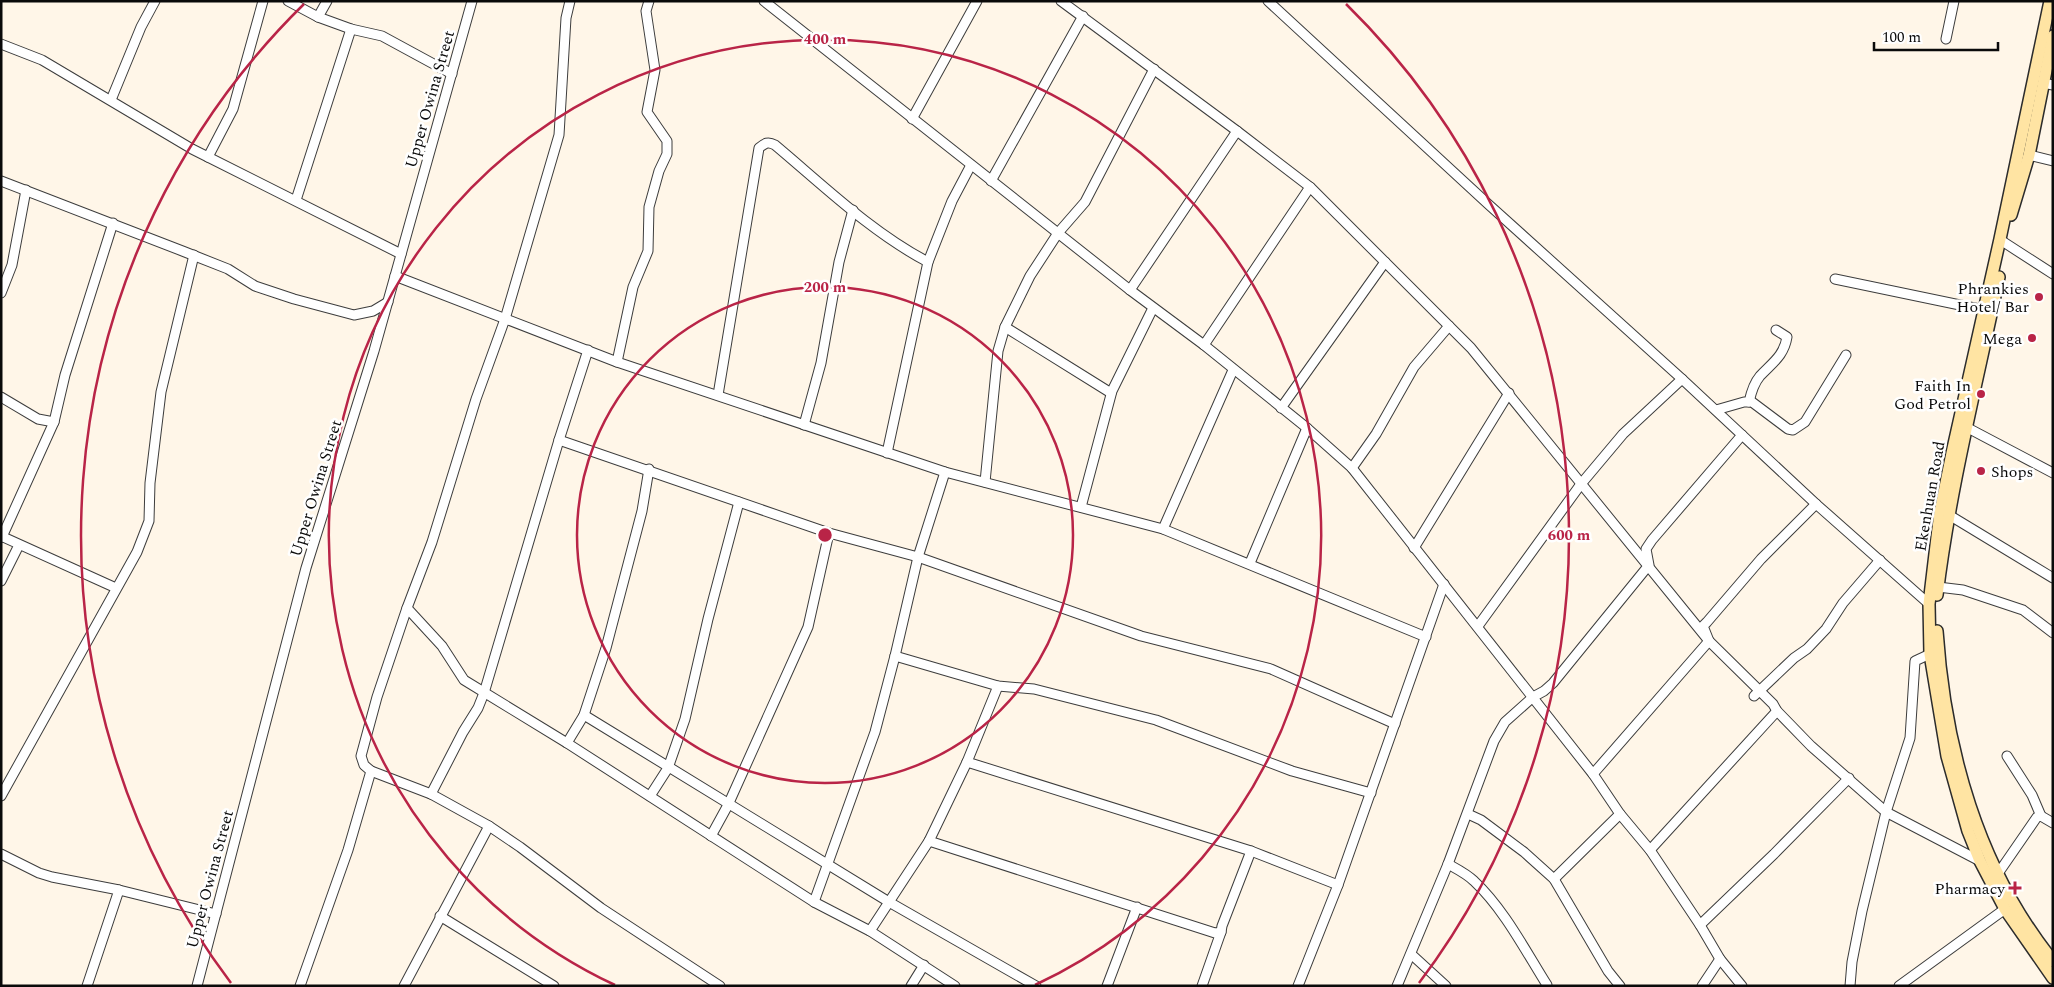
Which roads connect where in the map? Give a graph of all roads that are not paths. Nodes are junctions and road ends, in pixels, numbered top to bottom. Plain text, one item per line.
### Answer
1 (155, 1) edge
2 (263, 1) edge
3 (288, 1) edge
4 (327, 1) edge
5 (472, 1) edge
6 (570, 1) edge
7 (649, 1) edge
8 (764, 1) edge
9 (978, 1) edge
10 (1061, 1) edge
11 (1268, 1) edge
12 (1954, 1) edge
13 (2050, 1) edge
14 (1083, 16) junction
15 (318, 17) junction
16 (351, 28) junction
17 (2053, 36) edge
18 (1946, 39) dead end
19 (1, 44) edge
20 (1154, 70) junction
21 (452, 74) junction
22 (2048, 84) edge
23 (111, 100) junction
24 (912, 119) junction
25 (1237, 131) junction
26 (2028, 155) junction
27 (208, 157) junction
28 (2053, 161) edge
29 (971, 165) junction
30 (1, 181) edge
31 (991, 181) junction
32 (1310, 187) junction
33 (26, 190) junction
34 (296, 200) junction
35 (853, 210) junction
36 (112, 224) junction
37 (1058, 233) junction
38 (2002, 241) junction
39 (401, 254) junction
40 (194, 255) junction
41 (928, 262) junction
42 (1385, 262) junction
43 (2053, 274) edge
44 (395, 276) junction
45 (1835, 279) dead end
46 (1130, 290) junction
47 (1, 293) edge
48 (388, 302) junction
49 (1153, 308) junction
50 (1984, 310) junction
51 (505, 319) junction
52 (1449, 326) junction
53 (1004, 327) junction
54 (1776, 330) dead end
55 (1204, 345) junction
56 (588, 350) junction
57 (1846, 355) dead end
58 (617, 362) junction
59 (1233, 370) junction
60 (1682, 379) junction
61 (1111, 393) junction
62 (1509, 393) junction
63 (718, 395) junction
64 (1, 397) edge
65 (1749, 402) junction
66 (1281, 408) junction
67 (1716, 410) junction
68 (54, 422) junction
69 (804, 425) junction
70 (1966, 427) junction
71 (1307, 428) junction
72 (1742, 436) junction
73 (559, 440) junction
74 (887, 453) junction
75 (1352, 468) junction
76 (649, 469) junction
77 (945, 472) junction
78 (2053, 473) edge
79 (985, 482) junction
80 (1581, 484) junction
81 (739, 502) junction
82 (1816, 504) junction
83 (1081, 507) junction
84 (1949, 515) junction
85 (1162, 529) junction
86 (829, 533) junction
87 (2, 537) edge
88 (19, 544) junction
89 (1414, 548) junction
90 (918, 557) junction
91 (1880, 560) junction
92 (1250, 563) junction
93 (1649, 565) junction
94 (2053, 578) edge
95 (1, 581) edge
96 (1444, 584) junction
97 (1938, 587) junction
98 (116, 588) junction
99 (1929, 604) junction
100 (408, 608) junction
101 (1478, 626) junction
102 (2053, 633) edge
103 (1426, 637) junction
104 (1709, 641) junction
105 (1930, 654) junction
106 (895, 656) junction
107 (998, 686) junction
108 (484, 693) junction
109 (1532, 696) junction
110 (1754, 696) dead end
111 (1776, 710) junction
112 (584, 715) junction
113 (1395, 724) junction
114 (567, 743) junction
115 (2007, 756) dead end
116 (967, 762) junction
117 (668, 768) junction
118 (372, 771) junction
119 (1594, 774) junction
120 (1849, 778) junction
121 (1371, 793) junction
122 (431, 794) junction
123 (1, 796) edge
124 (650, 796) junction
125 (728, 806) junction
126 (1886, 812) junction
127 (1468, 814) junction
128 (1620, 814) junction
129 (2040, 816) junction
130 (2053, 823) edge
131 (489, 826) junction
132 (711, 836) junction
133 (929, 840) junction
134 (1650, 850) junction
135 (1251, 851) junction
136 (1, 854) edge
137 (1980, 861) junction
138 (1448, 864) junction
139 (828, 865) junction
140 (1997, 875) junction
141 (1554, 879) junction
142 (1338, 885) junction
143 (118, 890) junction
144 (814, 902) junction
145 (889, 902) junction
146 (1136, 907) junction
147 (2004, 909) junction
148 (216, 914) junction
149 (440, 916) junction
150 (1700, 925) junction
151 (870, 931) junction
152 (1221, 932) junction
153 (1411, 954) junction
154 (1720, 959) junction
155 (2053, 961) edge
156 (924, 966) junction
157 (2053, 978) edge
158 (1547, 985) edge
159 (87, 986) edge
160 (197, 986) edge
161 (300, 986) edge
162 (404, 986) edge
163 (554, 986) edge
164 (720, 986) edge
165 (911, 986) edge
166 (955, 986) edge
167 (1036, 986) edge
168 (1107, 986) edge
169 (1202, 986) edge
170 (1298, 986) edge
171 (1397, 986) edge
172 (1446, 986) edge
173 (1620, 986) edge
174 (1702, 986) edge
175 (1742, 986) edge
176 (1850, 986) edge
177 (1899, 986) edge

1 - 23 street
2 - 27 street
3 - 15 street
4 - 15 street
5 - 21 street, Upper Owina Street
6 - 51 street
7 - 58 street
8 - 24 street
9 - 24 street
10 - 14 street
11 - 60 street
12 - 18 street
13 - 50 main road, Ekenhuan Road
14 - 20 street
14 - 31 street
15 - 16 street
16 - 21 street
16 - 34 street
17 - 22 main road, Ekenhuan Road
19 - 23 street
20 - 25 street
20 - 37 street
21 - 39 street, Upper Owina Street
22 - 26 main road, Ekenhuan Road
23 - 27 street
24 - 29 street
25 - 32 street
25 - 46 street
26 - 28 street
26 - 38 main road, Ekenhuan Road
27 - 34 street
29 - 31 street
29 - 41 street
30 - 33 street
31 - 37 street
32 - 42 street
32 - 55 street
33 - 36 street
33 - 47 street
34 - 39 street
35 - 41 street
35 - 63 street
35 - 69 street
36 - 40 street
36 - 68 street
37 - 46 street
37 - 53 street
38 - 43 street
38 - 70 main road, Ekenhuan Road
39 - 44 street, Upper Owina Street
40 - 48 street
40 - 98 street
41 - 74 street
42 - 52 street
42 - 66 street
44 - 48 street, Upper Owina Street
44 - 51 street
45 - 50 street
46 - 49 street
48 - 148 street, Upper Owina Street
49 - 55 street
49 - 61 street
50 - 99 main road, Ekenhuan Road
51 - 56 street
51 - 100 street
52 - 62 street
52 - 75 street
53 - 61 street
53 - 79 street
54 - 65 street
55 - 59 street
56 - 58 street
56 - 73 street
57 - 65 street
58 - 63 street
59 - 66 street
59 - 85 street
60 - 67 street
60 - 80 street
61 - 83 street
62 - 80 street
62 - 89 street
63 - 69 street
64 - 68 street
65 - 67 street
66 - 71 street
67 - 72 street
68 - 87 street
69 - 74 street
70 - 78 street
70 - 84 main road, Ekenhuan Road
71 - 75 street
71 - 92 street
72 - 82 street
72 - 93 street
73 - 76 street
73 - 108 street
74 - 77 street
75 - 89 street
76 - 81 street
76 - 112 street
77 - 79 street
77 - 90 street
79 - 83 street
80 - 93 street
80 - 101 street
81 - 86 street
81 - 117 street
82 - 91 street
82 - 104 street
83 - 85 street
84 - 94 street
84 - 97 main road, Ekenhuan Road
85 - 92 street
86 - 90 street
86 - 125 street
87 - 88 street
88 - 95 street
88 - 98 street
89 - 96 street
90 - 106 street
90 - 113 street
91 - 99 street
91 - 110 street
92 - 103 street
93 - 104 street
93 - 109 street
96 - 101 street
96 - 103 street
97 - 102 street
97 - 140 main road, Ekenhuan Road
98 - 123 street
99 - 105 main road, Ekenhuan Road
100 - 108 street
100 - 118 street
101 - 109 street
103 - 113 street
104 - 111 street
104 - 119 street
105 - 126 street
105 - 137 main road, Ekenhuan Road
106 - 107 street
106 - 139 street
107 - 116 street
107 - 121 street
108 - 114 street
108 - 122 street
109 - 119 street
109 - 127 street
111 - 120 street
111 - 134 street
112 - 114 street
112 - 117 street
113 - 121 street
114 - 124 street
115 - 129 street
116 - 133 street
116 - 135 street
117 - 124 street
117 - 125 street
118 - 122 street
118 - 161 street
119 - 128 street
120 - 126 street
120 - 150 street
121 - 142 street
122 - 131 street
124 - 132 street
125 - 132 street
125 - 139 street
126 - 137 street
126 - 176 street
127 - 138 street
127 - 141 street
128 - 134 street
128 - 141 street
129 - 130 street
129 - 140 street
131 - 149 street
131 - 164 street
132 - 144 street
133 - 145 street
133 - 146 street
134 - 150 street
135 - 142 street
135 - 152 street
136 - 143 street
137 - 147 main road, Ekenhuan Road
138 - 153 street
138 - 158 street
139 - 144 street
139 - 145 street
140 - 155 main road, Ekenhuan Road
141 - 173 street
142 - 170 street
143 - 148 street
143 - 159 street
144 - 151 street
145 - 151 street
145 - 167 street
146 - 152 street
146 - 168 street
147 - 157 main road, Ekenhuan Road
147 - 177 street
148 - 160 street, Upper Owina Street
149 - 162 street
149 - 163 street
150 - 154 street
151 - 156 street
152 - 169 street
153 - 171 street
153 - 172 street
154 - 174 street
154 - 175 street
156 - 165 street
156 - 166 street

